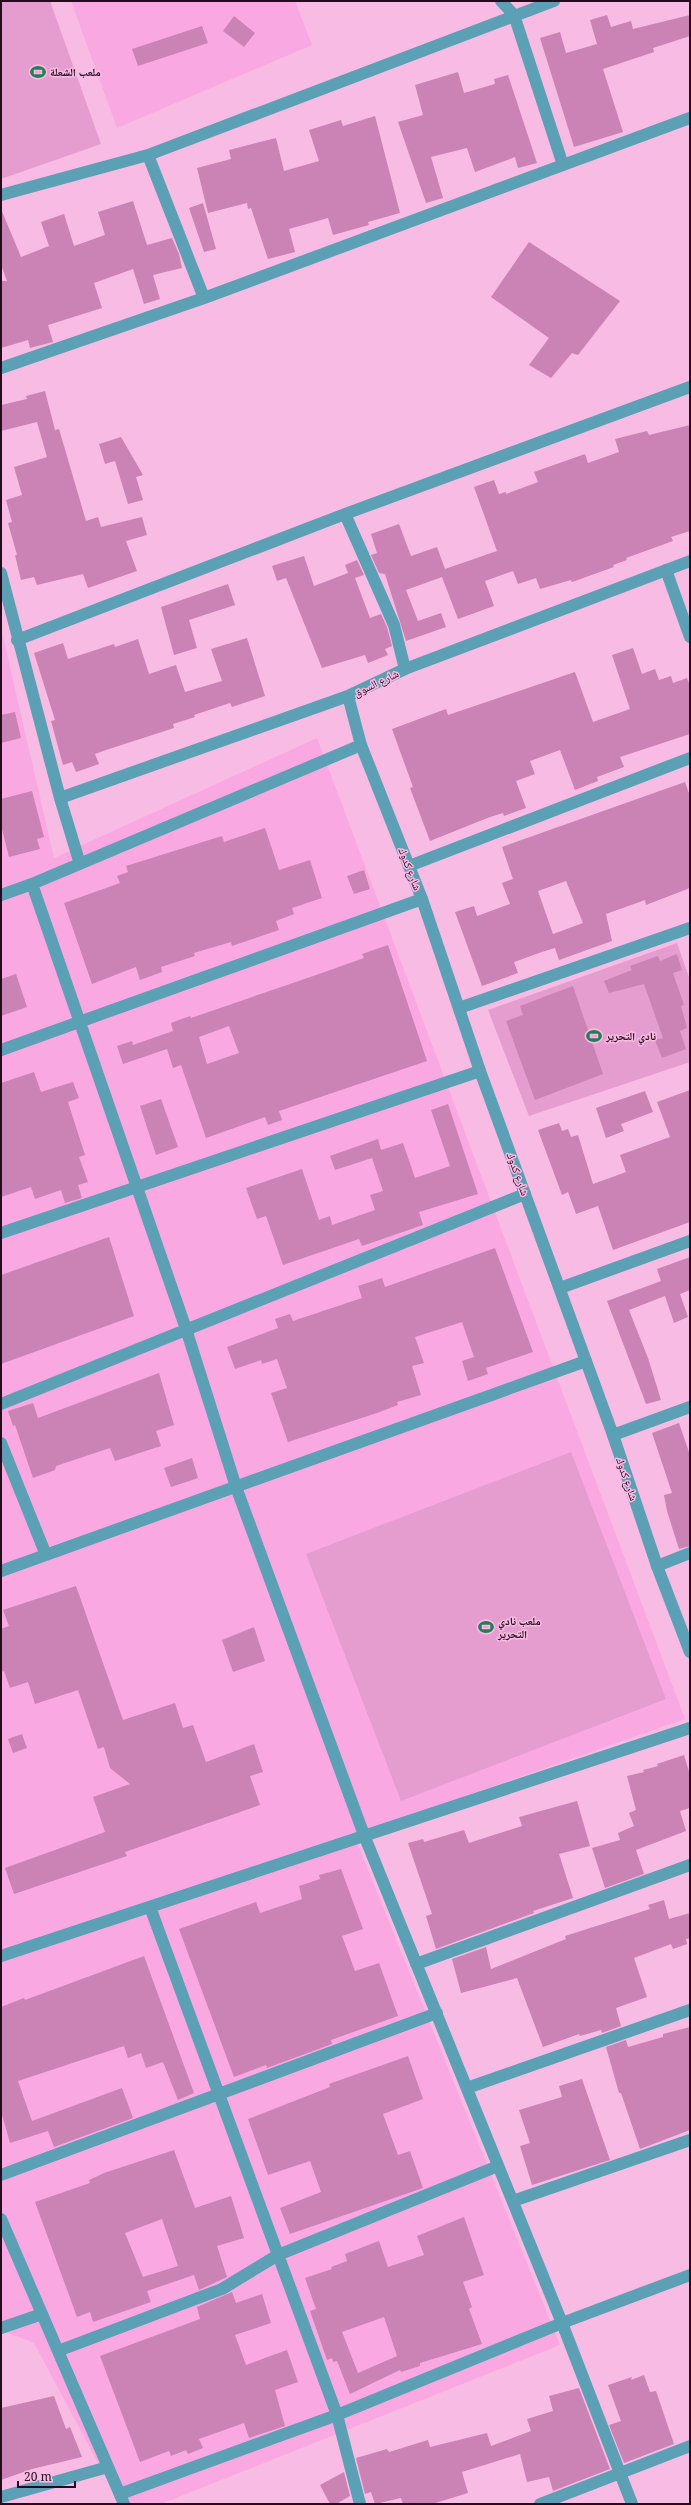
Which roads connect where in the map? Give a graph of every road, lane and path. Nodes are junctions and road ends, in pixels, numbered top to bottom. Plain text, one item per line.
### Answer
1 (501, 1) edge
2 (554, 1) edge
3 (514, 15) junction
4 (690, 118) edge
5 (148, 155) junction
6 (564, 165) junction
7 (1, 195) edge
8 (204, 298) junction
9 (1, 368) edge
10 (690, 387) edge
11 (345, 514) junction
12 (690, 561) edge
13 (666, 570) junction
14 (1, 573) edge
15 (690, 637) edge
16 (17, 640) junction
17 (405, 669) junction
18 (348, 696) junction
19 (361, 745) junction
20 (690, 758) edge
21 (60, 798) junction
22 (80, 864) junction
23 (409, 866) junction
24 (32, 884) junction
25 (1, 895) edge
26 (422, 899) junction
27 (690, 928) edge
28 (459, 1008) junction
29 (80, 1022) junction
30 (1, 1050) edge
31 (480, 1071) junction
32 (137, 1187) junction
33 (525, 1194) junction
34 (1, 1233) edge
35 (690, 1241) edge
36 (560, 1288) junction
37 (186, 1329) junction
38 (586, 1361) junction
39 (1, 1404) edge
40 (690, 1407) edge
41 (612, 1435) junction
42 (1, 1443) edge
43 (236, 1487) junction
44 (690, 1553) edge
45 (46, 1555) junction
46 (657, 1566) junction
47 (1, 1571) edge
48 (690, 1652) edge
49 (690, 1728) edge
50 (364, 1835) junction
51 (690, 1865) edge
52 (150, 1906) junction
53 (1, 1956) edge
54 (416, 1964) junction
55 (690, 2010) edge
56 (437, 2013) junction
57 (467, 2088) junction
58 (219, 2094) junction
59 (690, 2140) edge
60 (498, 2166) junction
61 (1, 2175) edge
62 (513, 2201) junction
63 (1, 2219) edge
64 (278, 2255) junction
65 (690, 2275) edge
66 (42, 2314) junction
67 (562, 2323) junction
68 (1, 2328) edge
69 (58, 2351) junction
70 (336, 2415) junction
71 (690, 2446) edge
72 (108, 2466) junction
73 (620, 2473) junction
74 (1, 2497) edge
75 (122, 2499) edge
76 (360, 2504) edge
77 (540, 2504) edge
78 (632, 2504) edge

1 - 3 street
2 - 3 street
3 - 5 street
3 - 6 street
4 - 6 street
5 - 7 street
5 - 8 street
6 - 8 street
8 - 9 street
10 - 11 street
11 - 16 street
11 - 17 street
12 - 13 street, شارع السوق
13 - 15 street
13 - 17 street, شارع السوق
14 - 16 street
16 - 21 street
17 - 18 street, شارع السوق
18 - 19 street, شارع كدوك
18 - 21 street, شارع السوق
19 - 22 street
19 - 23 street, شارع كدوك
20 - 23 street
21 - 22 street
22 - 24 street
23 - 26 street, شارع كدوك
24 - 25 street
24 - 29 street
26 - 28 street, شارع كدوك
26 - 29 street
27 - 28 street
28 - 31 street, شارع كدوك
29 - 30 street
29 - 32 street
31 - 32 street
31 - 33 street, شارع كدوك
32 - 34 street
32 - 37 street
33 - 36 street, شارع كدوك
33 - 37 street
35 - 36 street
36 - 38 street, شارع كدوك
37 - 39 street
37 - 43 street
38 - 41 street, شارع كدوك
38 - 43 street
40 - 41 street
41 - 46 street, شارع كدوك
42 - 45 street
43 - 45 street
43 - 50 street
44 - 46 street
45 - 47 street
46 - 48 street, شارع كدوك
49 - 50 street
50 - 52 street
50 - 54 street
51 - 54 street
52 - 53 street
52 - 58 street
54 - 56 street
55 - 57 street
56 - 57 street
56 - 58 street
57 - 60 street
58 - 61 street
58 - 64 street
59 - 62 street
60 - 62 street
60 - 64 street
62 - 67 street
63 - 66 street
64 - 69 street
64 - 70 street
65 - 67 street
66 - 68 street
66 - 69 street
67 - 70 street
67 - 73 street
69 - 72 street
70 - 75 street
70 - 76 street
71 - 73 street
72 - 74 street
72 - 75 street
73 - 77 street
73 - 78 street

